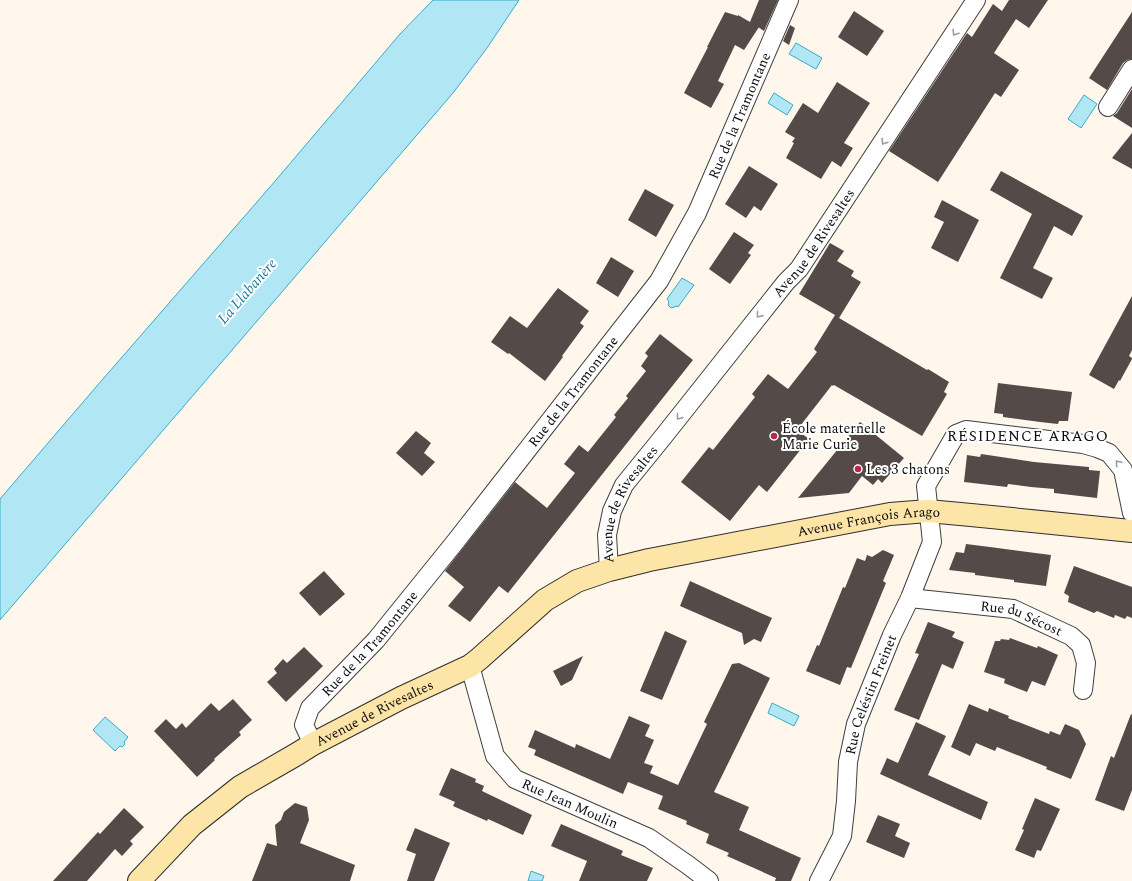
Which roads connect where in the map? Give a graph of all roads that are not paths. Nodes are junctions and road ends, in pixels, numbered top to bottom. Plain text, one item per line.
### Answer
1 (788, 0) edge
2 (976, 0) edge
3 (1132, 69) edge
4 (1108, 107) dead end
5 (928, 511) junction
6 (1132, 513) edge
7 (1132, 532) edge
8 (608, 570) junction
9 (910, 598) junction
10 (470, 666) junction
11 (1083, 690) dead end
12 (313, 744) junction
13 (139, 881) edge
14 (709, 881) edge
15 (819, 881) edge

1 - 12 street, Rue de la Tramontane
2 -> 8 street, Avenue de Rivesaltes
3 - 4 street
6 -> 5 street, Rue Celéstin Freinet
5 - 7 main road, Avenue François Arago
5 - 8 main road, Avenue François Arago
5 - 9 street, Rue Celéstin Freinet
8 - 10 main road, Avenue de Rivesaltes
9 - 11 street, Rue du Sécost
9 - 15 street, Rue Celéstin Freinet
10 - 12 main road, Avenue de Rivesaltes
10 - 14 street, Rue Jean Moulin
12 - 13 main road, Avenue de Rivesaltes

